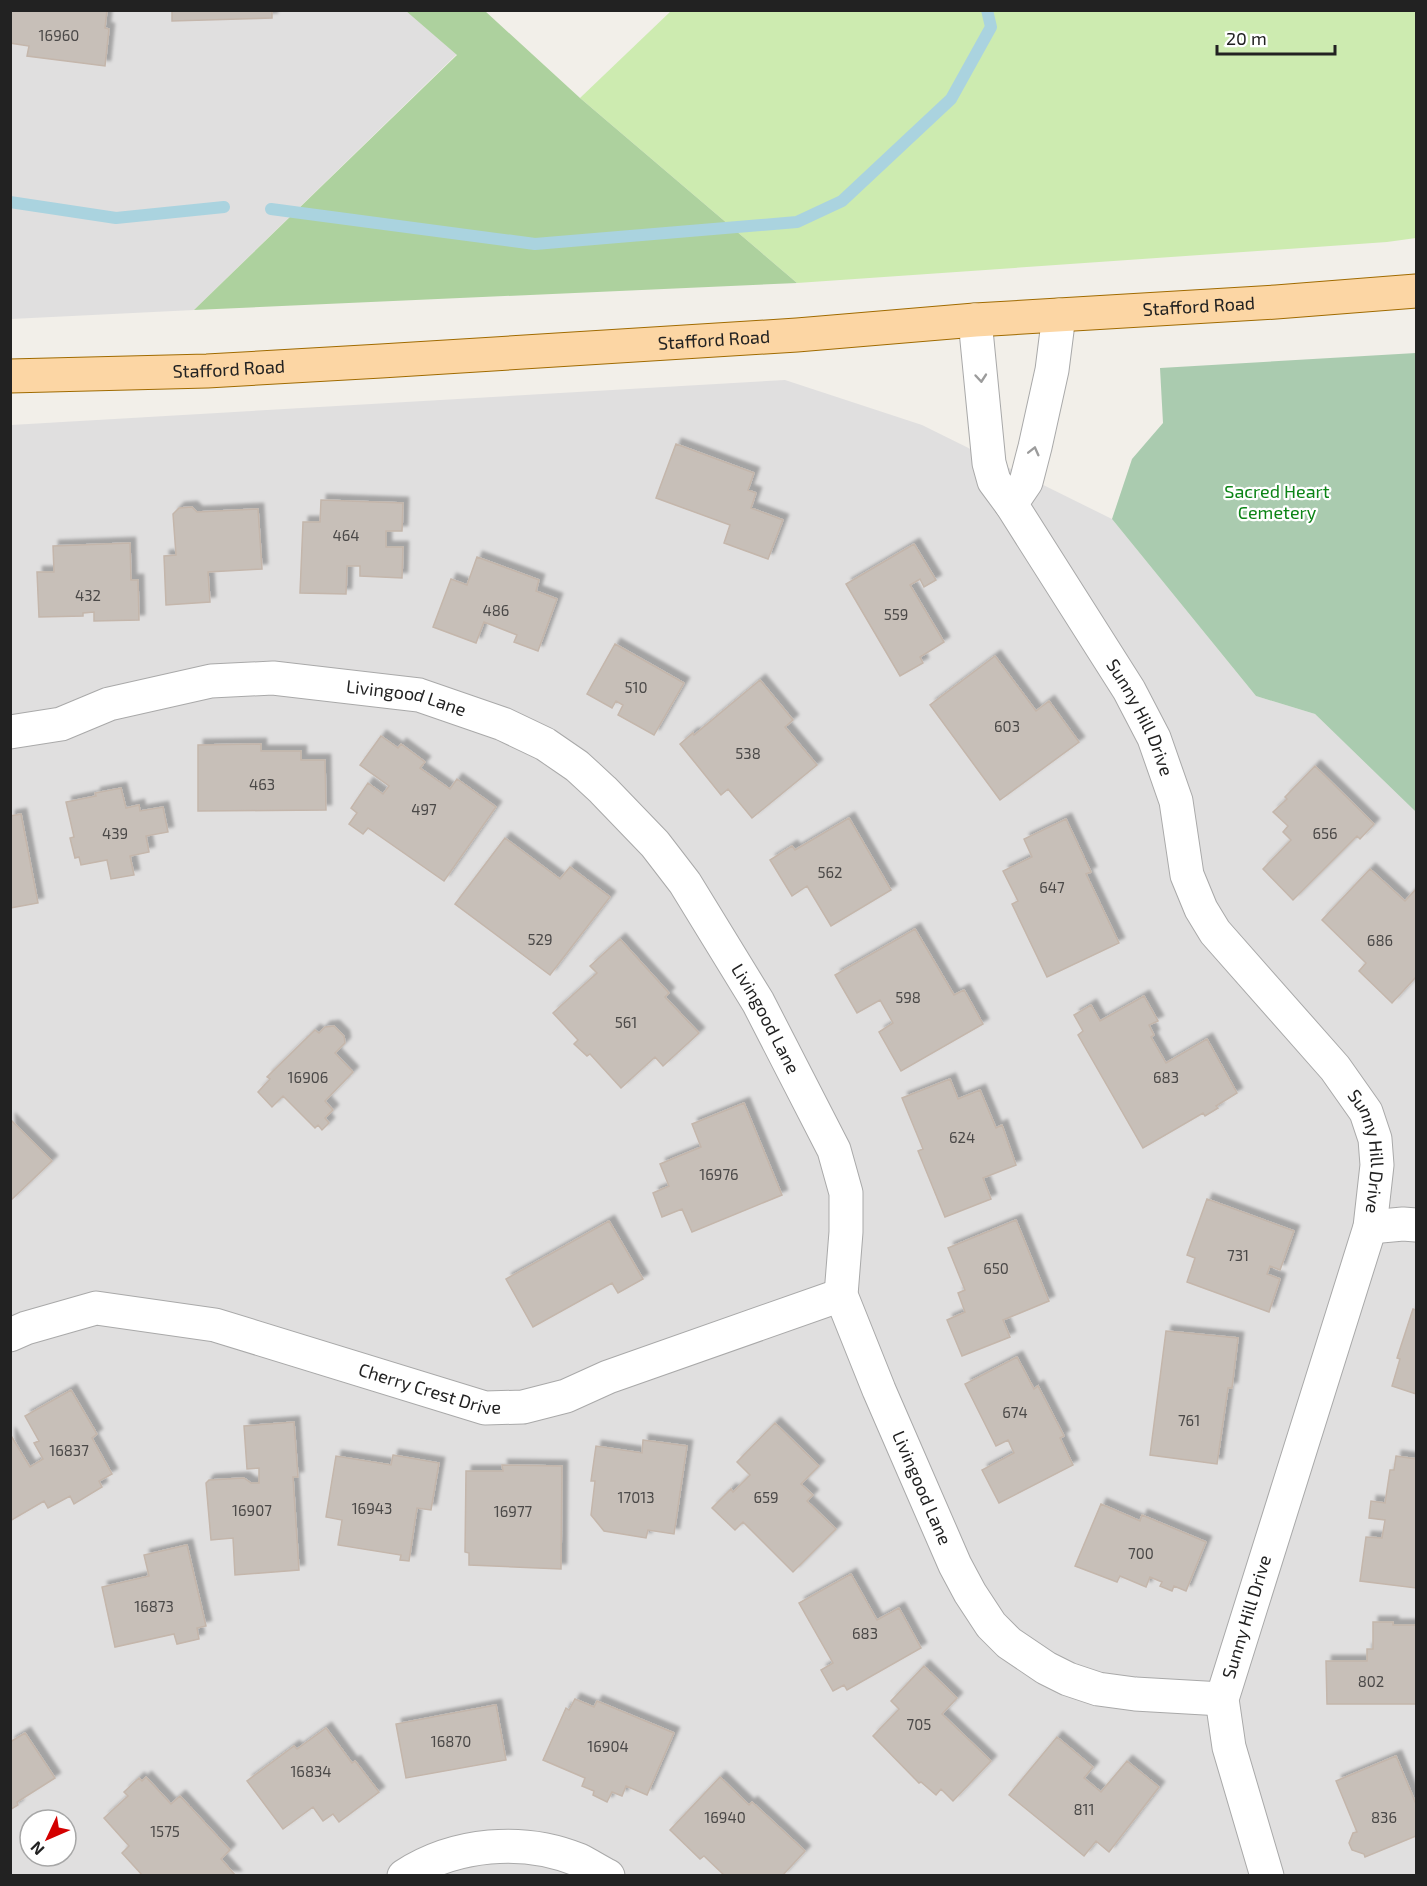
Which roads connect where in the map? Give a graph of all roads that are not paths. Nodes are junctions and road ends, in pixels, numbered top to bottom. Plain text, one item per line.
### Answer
1 (1416, 291) edge
2 (1059, 315) junction
3 (975, 320) junction
4 (10, 376) edge
5 (1011, 504) junction
6 (10, 732) edge
7 (1416, 1225) edge
8 (1370, 1227) junction
9 (841, 1295) junction
10 (10, 1335) edge
11 (1222, 1699) junction
12 (404, 1875) edge
13 (608, 1875) edge
14 (1267, 1875) edge

1 - 2 main road, Stafford Road
2 - 3 main road, Stafford Road
5 -> 2 street
3 - 4 main road, Stafford Road
3 -> 5 street, Sunny Hill Drive
5 - 8 street, Sunny Hill Drive
6 - 9 street, Livingood Lane
7 - 8 street
8 - 11 street, Sunny Hill Drive
9 - 10 street, Cherry Crest Drive
9 - 11 street, Livingood Lane
11 - 14 street, Sunny Hill Drive
12 - 13 street

